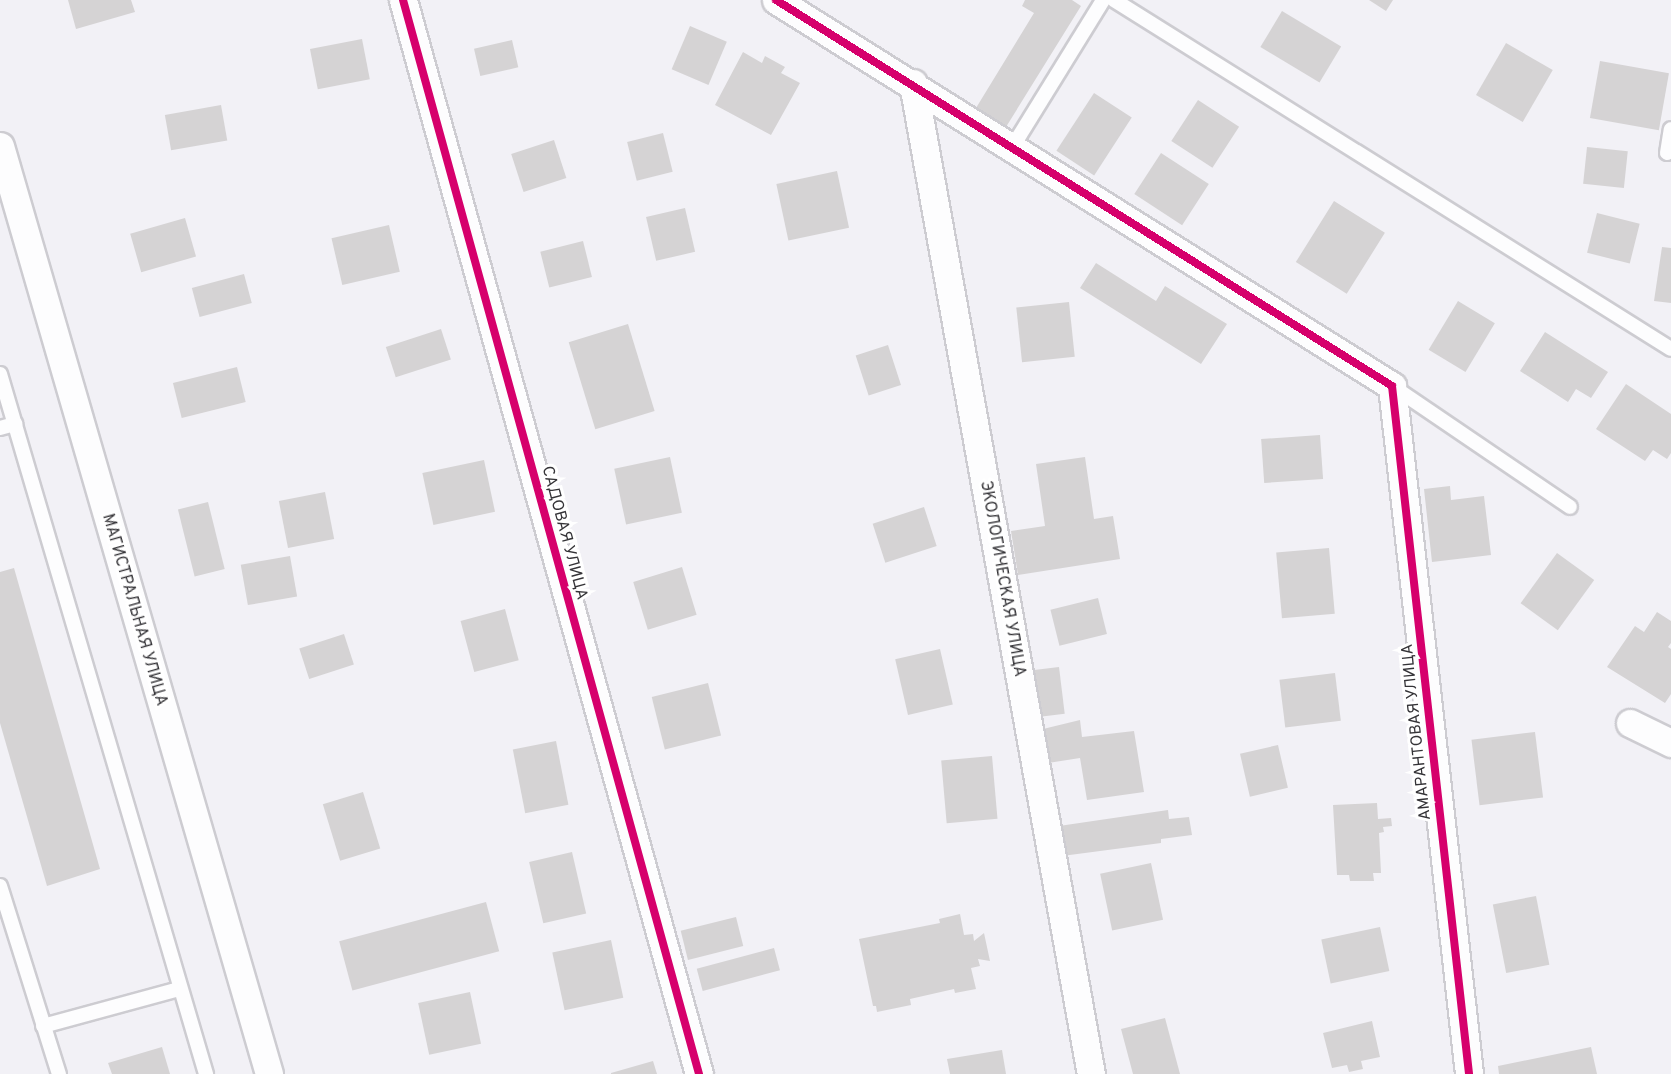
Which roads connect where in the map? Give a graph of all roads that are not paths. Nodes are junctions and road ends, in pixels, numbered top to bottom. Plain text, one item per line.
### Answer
1 (403, 0) edge
2 (776, 0) edge
3 (1102, 0) edge
4 (1114, 0) edge
5 (913, 83) junction
6 (1671, 129) edge
7 (0, 146) edge
8 (1013, 146) junction
9 (1666, 153) dead end
10 (1671, 349) edge
11 (0, 374) edge
12 (1392, 386) junction
13 (15, 424) junction
14 (0, 428) edge
15 (1570, 507) dead end
16 (1630, 723) dead end
17 (1671, 743) edge
18 (0, 886) edge
19 (179, 988) junction
20 (43, 1026) junction
21 (59, 1074) edge
22 (206, 1074) edge
23 (270, 1074) edge
24 (699, 1074) edge
25 (1091, 1074) edge
26 (1468, 1074) edge

1 - 24 street, САДОВАЯ УЛИЦА
2 - 5 street
3 - 8 lane
4 - 10 lane
5 - 8 street
5 - 25 street, ЭКОЛОГИЧЕСКАЯ УЛИЦА
6 - 9 lane
7 - 23 street, МАГИСТРАЛЬНАЯ УЛИЦА
8 - 12 street
11 - 13 lane
12 - 15 lane
12 - 26 street, АМАРАНТОВАЯ УЛИЦА
13 - 14 lane
13 - 19 lane
16 - 17 street
18 - 20 lane
19 - 20 lane
19 - 22 lane
20 - 21 lane

